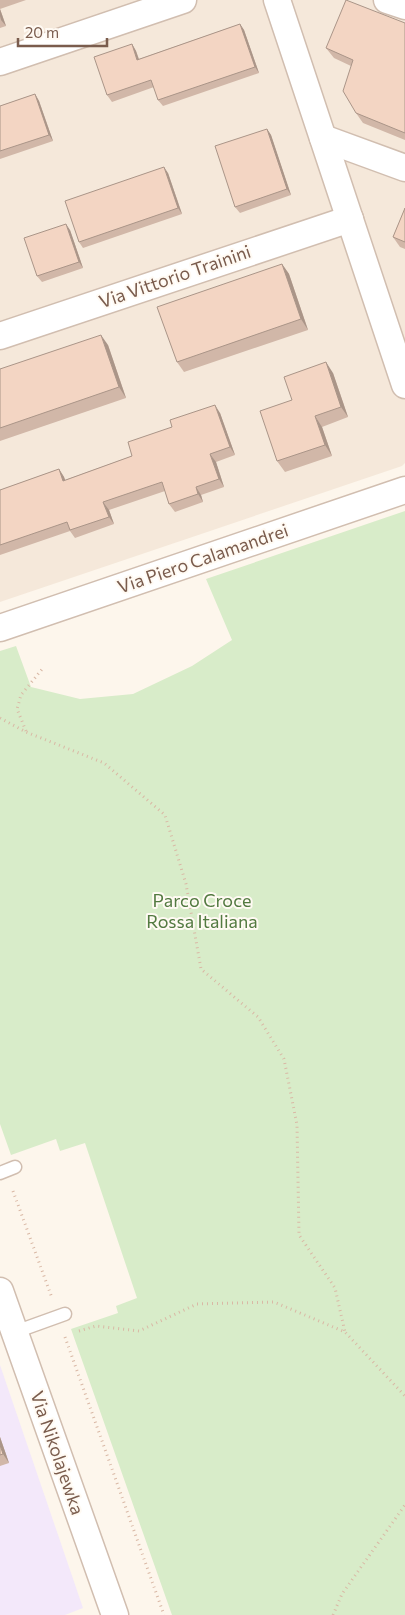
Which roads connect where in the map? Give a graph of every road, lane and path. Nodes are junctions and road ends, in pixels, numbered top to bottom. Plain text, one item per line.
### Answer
1 (183, 0) edge
2 (277, 0) edge
3 (387, 0) edge
4 (405, 6) edge
5 (0, 62) edge
6 (323, 138) junction
7 (405, 168) edge
8 (350, 219) junction
9 (395, 330) edge
10 (0, 336) edge
11 (405, 385) edge
12 (405, 490) edge
13 (0, 628) edge
14 (43, 668) dead end
15 (0, 718) edge
16 (26, 732) junction
17 (7, 1170) edge
18 (0, 1291) edge
19 (62, 1316) junction
20 (15, 1332) junction
21 (345, 1332) junction
22 (65, 1336) junction
23 (405, 1396) edge
24 (405, 1505) edge
25 (115, 1615) edge
26 (164, 1615) edge
27 (333, 1615) edge

1 - 5 street
2 - 6 street
3 - 4 street
6 - 7 street
6 - 8 street
8 - 9 street
8 - 10 street, Via Vittorio Trainini
9 - 11 street
12 - 13 street, Via Piero Calamandrei
14 - 16 path
15 - 16 path
16 - 21 path
17 - 19 path
18 - 20 street, Via Nikolajewka
19 - 20 lane
19 - 22 path
20 - 25 street, Via Nikolajewka
21 - 22 path
21 - 23 path
22 - 26 path
24 - 27 path

